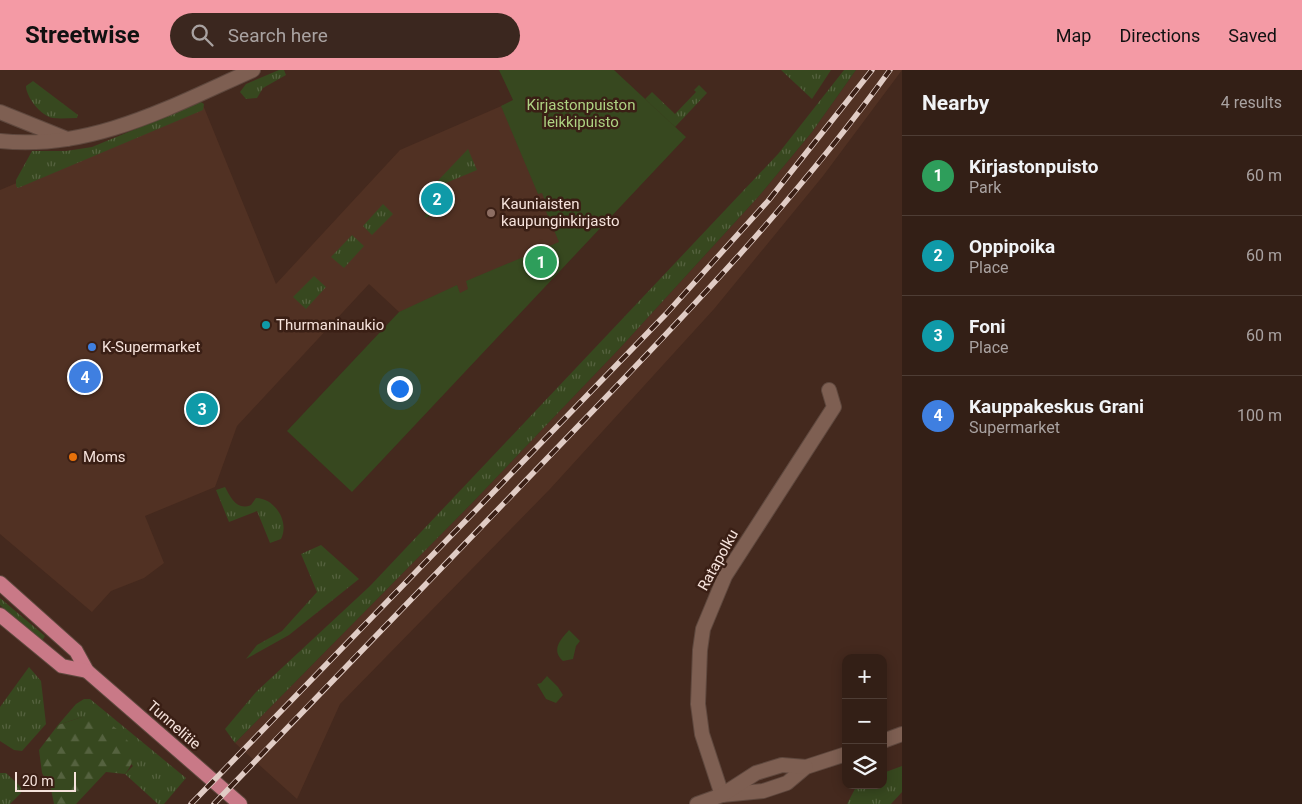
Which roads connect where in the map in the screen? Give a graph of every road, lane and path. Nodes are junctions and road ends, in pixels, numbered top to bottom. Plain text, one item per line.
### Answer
1 (253, 70) edge
2 (0, 112) edge
3 (70, 140) junction
4 (0, 141) edge
5 (829, 390) dead end
6 (0, 583) edge
7 (0, 614) edge
8 (87, 671) junction
9 (902, 734) edge
10 (887, 740) edge
11 (842, 755) edge
12 (806, 767) junction
13 (722, 795) junction
14 (240, 804) edge
15 (697, 804) edge

1 - 3 street
2 - 3 street
3 - 4 street
5 - 13 street, Ratapolku
6 - 8 main road, Tunnelitie
7 - 8 main road, Tunnelitie
8 - 14 main road, Tunnelitie
9 - 10 street
11 - 12 street
12 - 13 street
12 - 13 street
13 - 15 street

